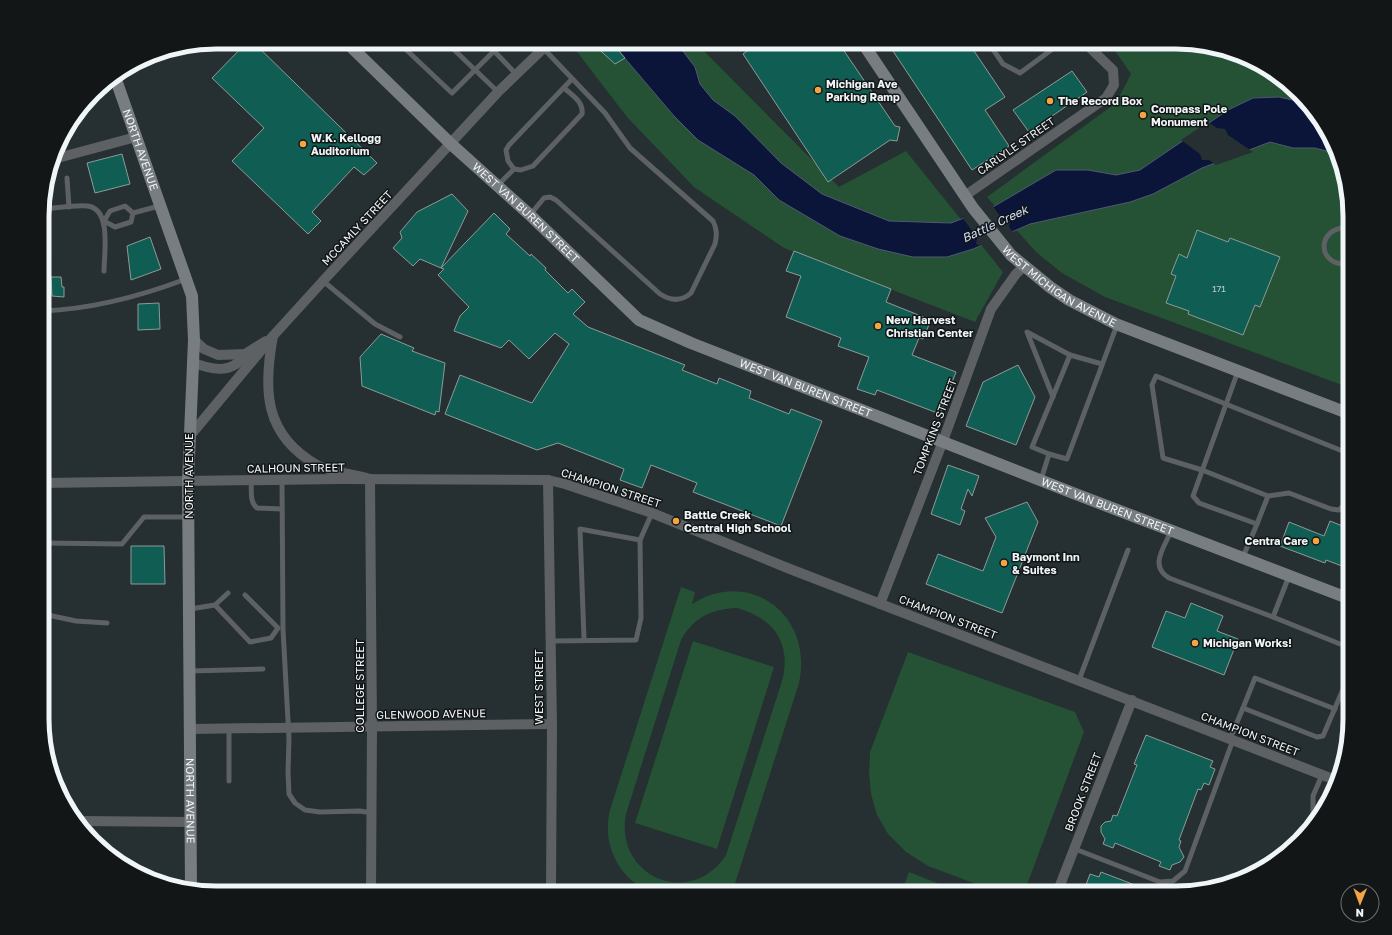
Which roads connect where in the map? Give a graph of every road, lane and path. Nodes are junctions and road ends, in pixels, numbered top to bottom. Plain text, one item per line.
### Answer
1 (353, 49) edge
2 (405, 49) edge
3 (454, 49) edge
4 (542, 49) edge
5 (549, 49) edge
6 (867, 49) edge
7 (993, 49) edge
8 (1053, 49) edge
9 (1091, 49) edge
10 (494, 51) joint
11 (475, 69) junction
12 (516, 74) junction
13 (572, 79) junction
14 (117, 82) edge
15 (564, 88) junction
16 (498, 92) junction
17 (136, 137) junction
18 (451, 144) junction
19 (60, 156) edge
20 (514, 169) junction
21 (67, 178) dead end
22 (497, 186) junction
23 (966, 195) junction
24 (159, 206) junction
25 (69, 207) junction
26 (49, 209) edge
27 (133, 213) junction
28 (530, 215) junction
29 (104, 221) junction
30 (1343, 227) edge
31 (1343, 264) edge
32 (1024, 266) junction
33 (104, 271) dead end
34 (186, 279) junction
35 (323, 281) junction
36 (49, 311) edge
37 (1117, 324) junction
38 (273, 336) junction
39 (400, 337) dead end
40 (194, 340) junction
41 (245, 354) junction
42 (1070, 355) junction
43 (192, 362) junction
44 (1102, 364) junction
45 (1238, 370) junction
46 (1053, 397) junction
47 (1226, 404) junction
48 (1343, 411) edge
49 (189, 437) junction
50 (943, 441) junction
51 (1343, 451) edge
52 (1049, 454) junction
53 (1202, 470) junction
54 (370, 479) junction
55 (252, 480) junction
56 (282, 480) junction
57 (548, 480) junction
58 (1041, 480) junction
59 (188, 481) junction
60 (49, 483) edge
61 (1268, 496) junction
62 (1343, 506) edge
63 (282, 509) junction
64 (652, 513) junction
65 (188, 518) junction
66 (1257, 524) junction
67 (1171, 530) junction
68 (640, 540) junction
69 (49, 543) edge
70 (1128, 550) dead end
71 (1243, 557) junction
72 (1289, 575) junction
73 (228, 592) dead end
74 (245, 595) dead end
75 (1343, 596) edge
76 (880, 604) junction
77 (215, 606) junction
78 (189, 609) junction
79 (49, 615) edge
80 (1273, 617) junction
81 (107, 623) dead end
82 (280, 629) junction
83 (584, 639) junction
84 (551, 641) junction
85 (1343, 645) edge
86 (263, 669) dead end
87 (190, 671) junction
88 (1078, 680) junction
89 (1343, 690) edge
90 (1132, 700) junction
91 (1243, 708) junction
92 (1335, 709) junction
93 (552, 724) junction
94 (372, 727) junction
95 (229, 728) junction
96 (287, 728) junction
97 (191, 729) junction
98 (1231, 740) junction
99 (1322, 775) junction
100 (1332, 778) edge
101 (229, 782) dead end
102 (372, 813) junction
103 (1313, 815) edge
104 (84, 821) edge
105 (191, 822) junction
106 (1075, 849) junction
107 (191, 884) edge
108 (371, 886) edge
109 (551, 886) edge
110 (1060, 886) edge

1 - 18 street, WEST VAN BUREN STREET
2 - 11 lane
3 - 11 lane
4 - 12 street, MCCAMLY STREET
5 - 13 lane
6 - 23 street, WEST MICHIGAN AVENUE
7 - 8 lane
9 - 23 street, CARLYLE STREET
10 - 11 lane
10 - 12 lane
11 - 16 lane
12 - 16 street, MCCAMLY STREET
13 - 15 lane
13 - 28 lane
14 - 17 street, NORTH AVENUE
15 - 20 lane
15 - 20 lane
16 - 18 street, MCCAMLY STREET
17 - 19 street
17 - 24 street, NORTH AVENUE
18 - 22 street, WEST VAN BUREN STREET
18 - 35 street, MCCAMLY STREET
20 - 22 lane
21 - 25 lane
22 - 28 street, WEST VAN BUREN STREET
23 - 32 street, WEST MICHIGAN AVENUE
24 - 27 lane
24 - 34 street, NORTH AVENUE
25 - 26 lane
25 - 29 lane
27 - 29 lane
27 - 29 lane
28 - 50 street, WEST VAN BUREN STREET
29 - 33 lane
30 - 31 lane
32 - 37 street, WEST MICHIGAN AVENUE
32 - 50 street, TOMPKINS STREET
34 - 36 lane
34 - 40 street, NORTH AVENUE
35 - 38 street, MCCAMLY STREET
35 - 39 lane
37 - 44 lane
37 - 45 street, WEST MICHIGAN AVENUE
38 - 41 street
38 - 49 street, MCCAMLY STREET
38 - 54 street
40 - 41 street
40 - 43 street, NORTH AVENUE
41 - 43 street
42 - 44 lane
42 - 46 lane
42 - 46 lane
43 - 49 street, NORTH AVENUE
44 - 52 lane
45 - 47 lane
45 - 48 street, WEST MICHIGAN AVENUE
46 - 52 lane
47 - 51 lane
47 - 53 lane
47 - 53 lane
49 - 59 street, NORTH AVENUE
50 - 58 street, WEST VAN BUREN STREET
50 - 76 street, TOMPKINS STREET
52 - 58 lane
53 - 61 lane
53 - 66 lane
54 - 56 street, CALHOUN STREET
54 - 57 street, CALHOUN STREET
54 - 94 street, COLLEGE STREET
55 - 56 street, CALHOUN STREET
55 - 59 street, CALHOUN STREET
55 - 63 lane
56 - 63 lane
57 - 64 street, CHAMPION STREET
57 - 84 street, WEST STREET
58 - 67 street, WEST VAN BUREN STREET
59 - 60 street, CALHOUN STREET
59 - 65 street, NORTH AVENUE
61 - 62 lane
61 - 66 lane
63 - 82 lane
64 - 68 lane
64 - 76 street, CHAMPION STREET
65 - 69 lane
65 - 78 street, NORTH AVENUE
66 - 71 lane
67 - 71 street, WEST VAN BUREN STREET
67 - 80 lane
68 - 83 lane
68 - 83 lane
70 - 88 lane
71 - 72 street, WEST VAN BUREN STREET
72 - 75 street, WEST VAN BUREN STREET
72 - 80 lane
73 - 77 lane
74 - 82 lane
76 - 88 street, CHAMPION STREET
77 - 78 lane
77 - 82 lane
78 - 87 street, NORTH AVENUE
79 - 81 lane
80 - 85 lane
82 - 96 lane
83 - 84 lane
84 - 93 street, WEST STREET
86 - 87 lane
87 - 97 street, NORTH AVENUE
88 - 90 street, CHAMPION STREET
89 - 92 lane
90 - 98 street, CHAMPION STREET
90 - 106 street, BROOK STREET
91 - 92 lane
91 - 92 lane
91 - 98 lane
93 - 94 street, GLENWOOD AVENUE
93 - 109 street, WEST STREET
94 - 96 street, GLENWOOD AVENUE
94 - 102 street, COLLEGE STREET
95 - 96 street, GLENWOOD AVENUE
95 - 97 street, GLENWOOD AVENUE
95 - 101 lane
96 - 102 lane
97 - 105 street, NORTH AVENUE
98 - 99 street, CHAMPION STREET
98 - 106 lane
99 - 100 street, CHAMPION STREET
99 - 103 lane
102 - 108 street, COLLEGE STREET
104 - 105 street
105 - 107 street, NORTH AVENUE
106 - 110 street, BROOK STREET

